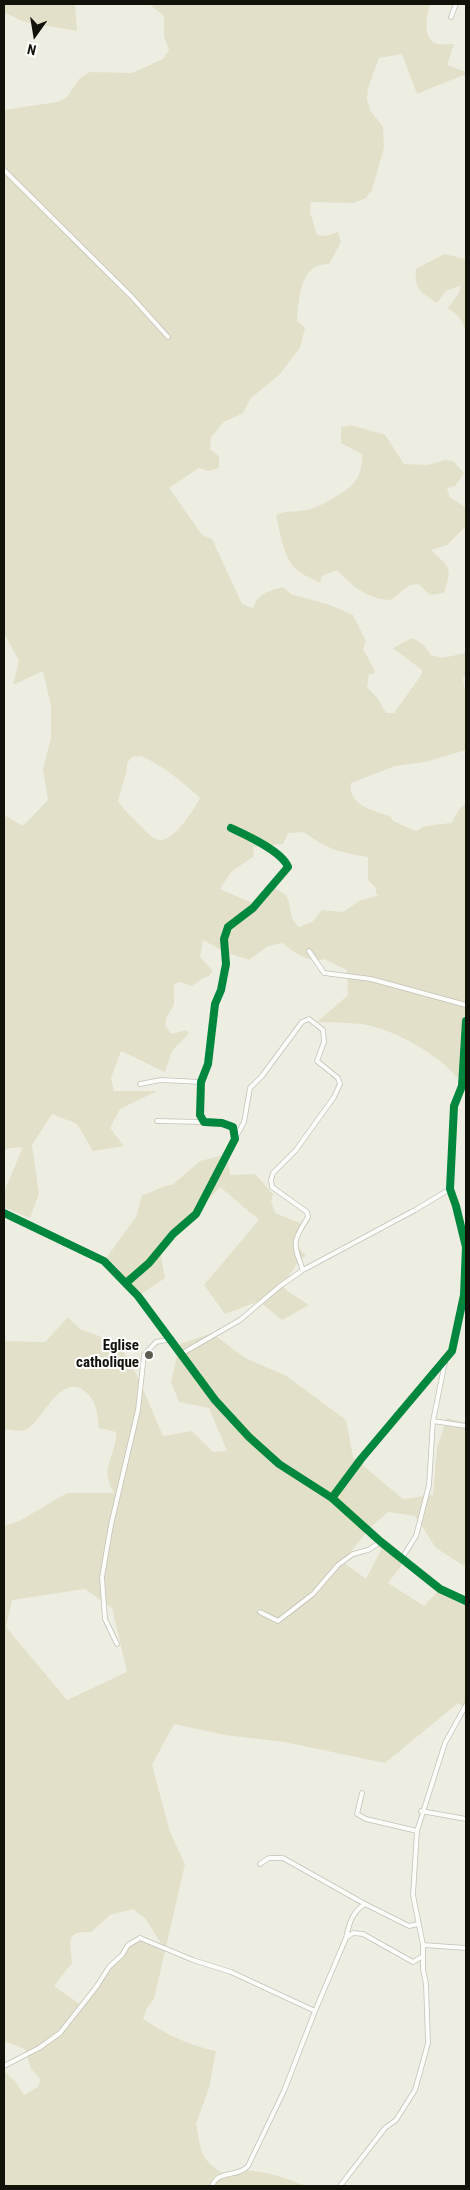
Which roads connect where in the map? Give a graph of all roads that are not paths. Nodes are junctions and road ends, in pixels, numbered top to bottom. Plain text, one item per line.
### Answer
1 (456, 4) edge
2 (451, 17) dead end
3 (4, 170) edge
4 (168, 338) dead end
5 (231, 828) dead end
6 (309, 951) dead end
7 (466, 1005) edge
8 (466, 1021) edge
9 (201, 1082) junction
10 (140, 1084) dead end
11 (157, 1121) dead end
12 (204, 1122) junction
13 (235, 1138) junction
14 (450, 1189) junction
15 (4, 1213) edge
16 (303, 1270) junction
17 (126, 1283) junction
18 (172, 1339) junction
19 (181, 1354) junction
20 (446, 1360) junction
21 (433, 1421) junction
22 (466, 1426) edge
23 (332, 1498) junction
24 (381, 1542) junction
25 (402, 1558) junction
26 (466, 1601) edge
27 (260, 1612) dead end
28 (117, 1644) dead end
29 (466, 1705) edge
30 (362, 1793) dead end
31 (421, 1811) junction
32 (466, 1819) edge
33 (417, 1831) junction
34 (260, 1864) dead end
35 (365, 1904) junction
36 (418, 1924) junction
37 (346, 1938) junction
38 (423, 1945) junction
39 (466, 1948) edge
40 (423, 1956) junction
41 (315, 2011) junction
42 (4, 2066) edge
43 (212, 2186) edge
44 (340, 2186) edge

1 - 2 street
3 - 4 street
5 - 9 street
6 - 7 street
8 - 14 street
9 - 10 street
9 - 12 street
11 - 12 street
12 - 13 street
13 - 16 street
13 - 17 street
14 - 16 street
14 - 20 street
15 - 17 street
16 - 19 street
17 - 18 street
18 - 19 street
18 - 28 street
19 - 23 street
20 - 21 street
20 - 23 street
21 - 22 street
21 - 25 street
23 - 24 street
24 - 25 street
24 - 27 street
25 - 26 street
29 - 31 street
30 - 33 street
31 - 32 street
31 - 33 street
33 - 36 street
34 - 35 street
35 - 36 street
35 - 37 street
36 - 38 street
37 - 40 street
37 - 41 street
38 - 39 street
38 - 40 street
40 - 44 street
41 - 42 street
41 - 43 street

